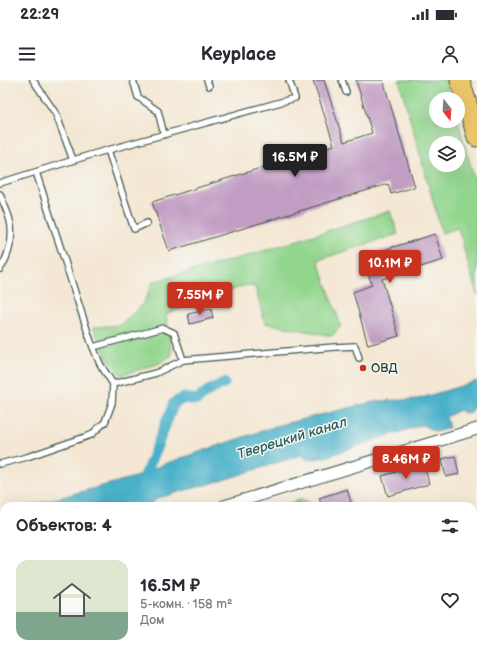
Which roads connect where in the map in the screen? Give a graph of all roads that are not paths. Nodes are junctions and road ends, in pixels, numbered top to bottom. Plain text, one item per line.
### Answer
1 (33, 80) edge
2 (133, 80) edge
3 (289, 80) edge
4 (342, 80) edge
5 (460, 80) edge
6 (346, 92) dead end
7 (164, 135) junction
8 (477, 137) edge
9 (108, 150) junction
10 (73, 160) junction
11 (36, 172) junction
12 (0, 183) edge
13 (0, 194) edge
14 (147, 224) dead end
15 (0, 269) edge
16 (93, 347) junction
17 (359, 358) dead end
18 (183, 360) junction
19 (113, 384) junction
20 (477, 429) edge
21 (0, 464) edge
22 (237, 502) edge

1 - 10 lane
2 - 7 lane
3 - 7 lane
4 - 6 lane
5 - 8 highway
7 - 9 lane
9 - 10 lane
9 - 14 lane
10 - 11 lane
11 - 12 lane
11 - 16 lane
13 - 15 lane
16 - 18 lane
16 - 19 lane
17 - 18 lane
18 - 19 lane
19 - 21 lane
20 - 22 street

